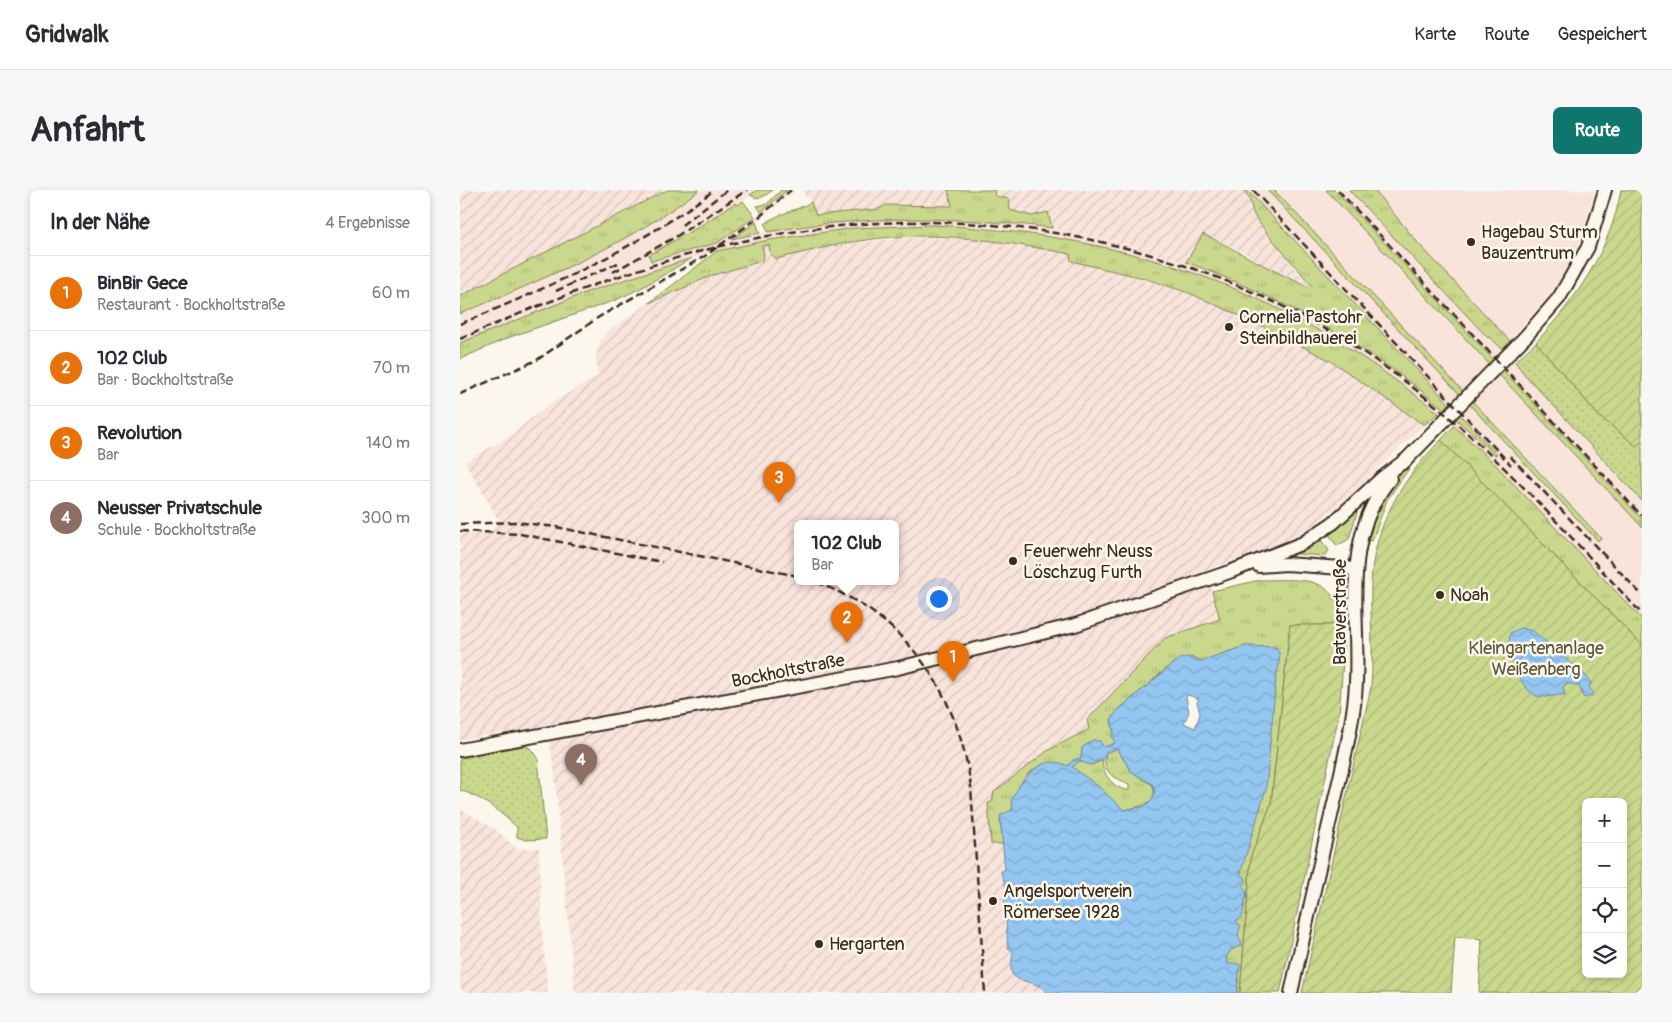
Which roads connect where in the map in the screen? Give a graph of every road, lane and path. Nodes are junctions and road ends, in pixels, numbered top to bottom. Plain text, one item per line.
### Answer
1 (1605, 190) edge
2 (1408, 458) junction
3 (1355, 569) junction
4 (1232, 571) junction
5 (460, 750) edge
6 (1291, 993) edge

1 - 2 street, Bataverstraße
2 - 3 street, Bataverstraße
2 - 4 street, Bockholtstraße
3 - 4 street, Bockholtstraße
3 - 6 street, Bataverstraße
4 - 5 street, Bockholtstraße

